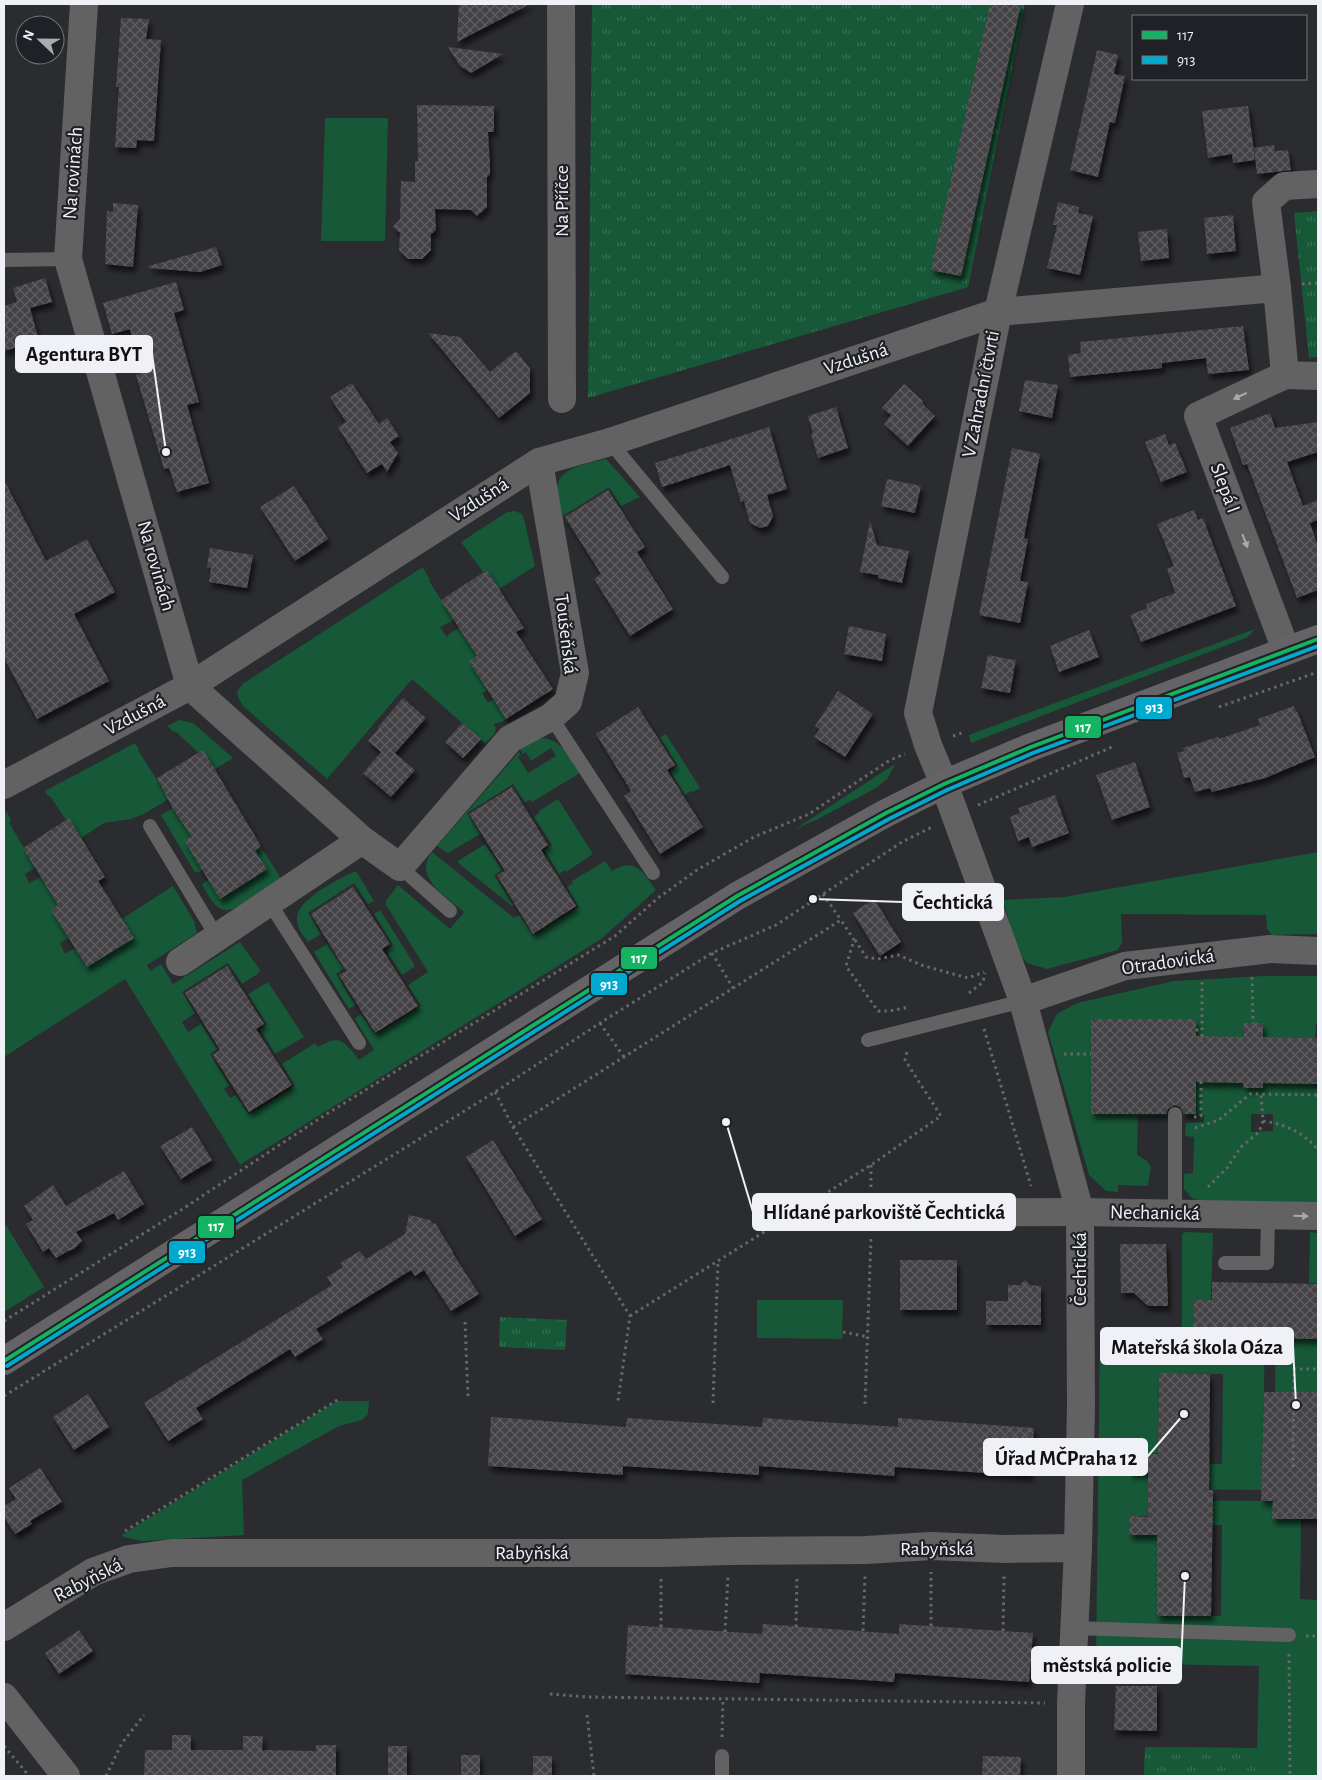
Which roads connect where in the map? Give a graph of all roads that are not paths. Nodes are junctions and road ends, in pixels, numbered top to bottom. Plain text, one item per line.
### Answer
1 (84, 4) edge
2 (561, 4) edge
3 (1070, 4) edge
4 (1318, 184) edge
5 (68, 259) junction
6 (4, 260) edge
7 (1277, 288) junction
8 (998, 312) junction
9 (1284, 375) junction
10 (1318, 376) edge
11 (562, 399) dead end
12 (610, 442) junction
13 (539, 462) junction
14 (722, 577) dead end
15 (1318, 639) edge
16 (1286, 650) junction
17 (190, 686) junction
18 (551, 717) junction
19 (944, 784) junction
20 (4, 785) edge
21 (150, 826) dead end
22 (362, 840) junction
23 (400, 867) junction
24 (653, 873) dead end
25 (269, 902) junction
26 (450, 911) dead end
27 (217, 936) junction
28 (1318, 951) edge
29 (180, 962) dead end
30 (1023, 1001) junction
31 (868, 1040) dead end
32 (358, 1043) dead end
33 (1179, 1116) road end
34 (1080, 1212) junction
35 (871, 1213) road end
36 (1183, 1213) junction
37 (1259, 1215) junction
38 (1318, 1216) edge
39 (1225, 1263) dead end
40 (4, 1361) edge
41 (1078, 1548) junction
42 (4, 1626) edge
43 (1074, 1628) junction
44 (1289, 1635) road end
45 (4, 1698) edge
46 (722, 1756) road end
47 (66, 1776) edge
48 (722, 1776) edge
49 (1071, 1776) edge

1 - 5 street, Na rovinách
2 - 11 street, Na Příčce
3 - 8 street, V Zahradní čtvrti
4 - 7 street
5 - 6 lane
5 - 17 street, Na rovinách
7 - 8 street
7 - 9 street
8 - 12 street, Vzdušná
8 - 19 street, V Zahradní čtvrti
9 - 10 street, Slepá I
9 -> 16 street, Slepá I
12 - 13 street, Vzdušná
12 - 14 lane
13 - 17 street, Vzdušná
13 - 18 street, Toušeňská
15 - 16 main road
16 - 19 main road
17 - 20 street, Vzdušná
17 - 22 street
18 - 23 street, Toušeňská
18 - 24 lane
19 - 30 street, Čechtická
19 - 40 main road
21 - 27 lane
22 - 23 street
22 - 25 street
23 - 26 lane
25 - 27 street
25 - 32 lane
27 - 29 street
28 - 30 street, Otradovická
30 - 31 lane
30 - 34 street, Čechtická
33 - 36 lane
34 - 35 street, Nechanická
34 - 36 street, Nechanická
34 - 41 street, Čechtická
36 - 37 street, Nechanická
37 -> 38 street, Nechanická
37 - 39 lane
41 - 42 street, Rabyňská
41 - 43 street, Čechtická
43 - 44 lane
43 - 49 street, Čechtická
45 - 47 street
46 - 48 lane

